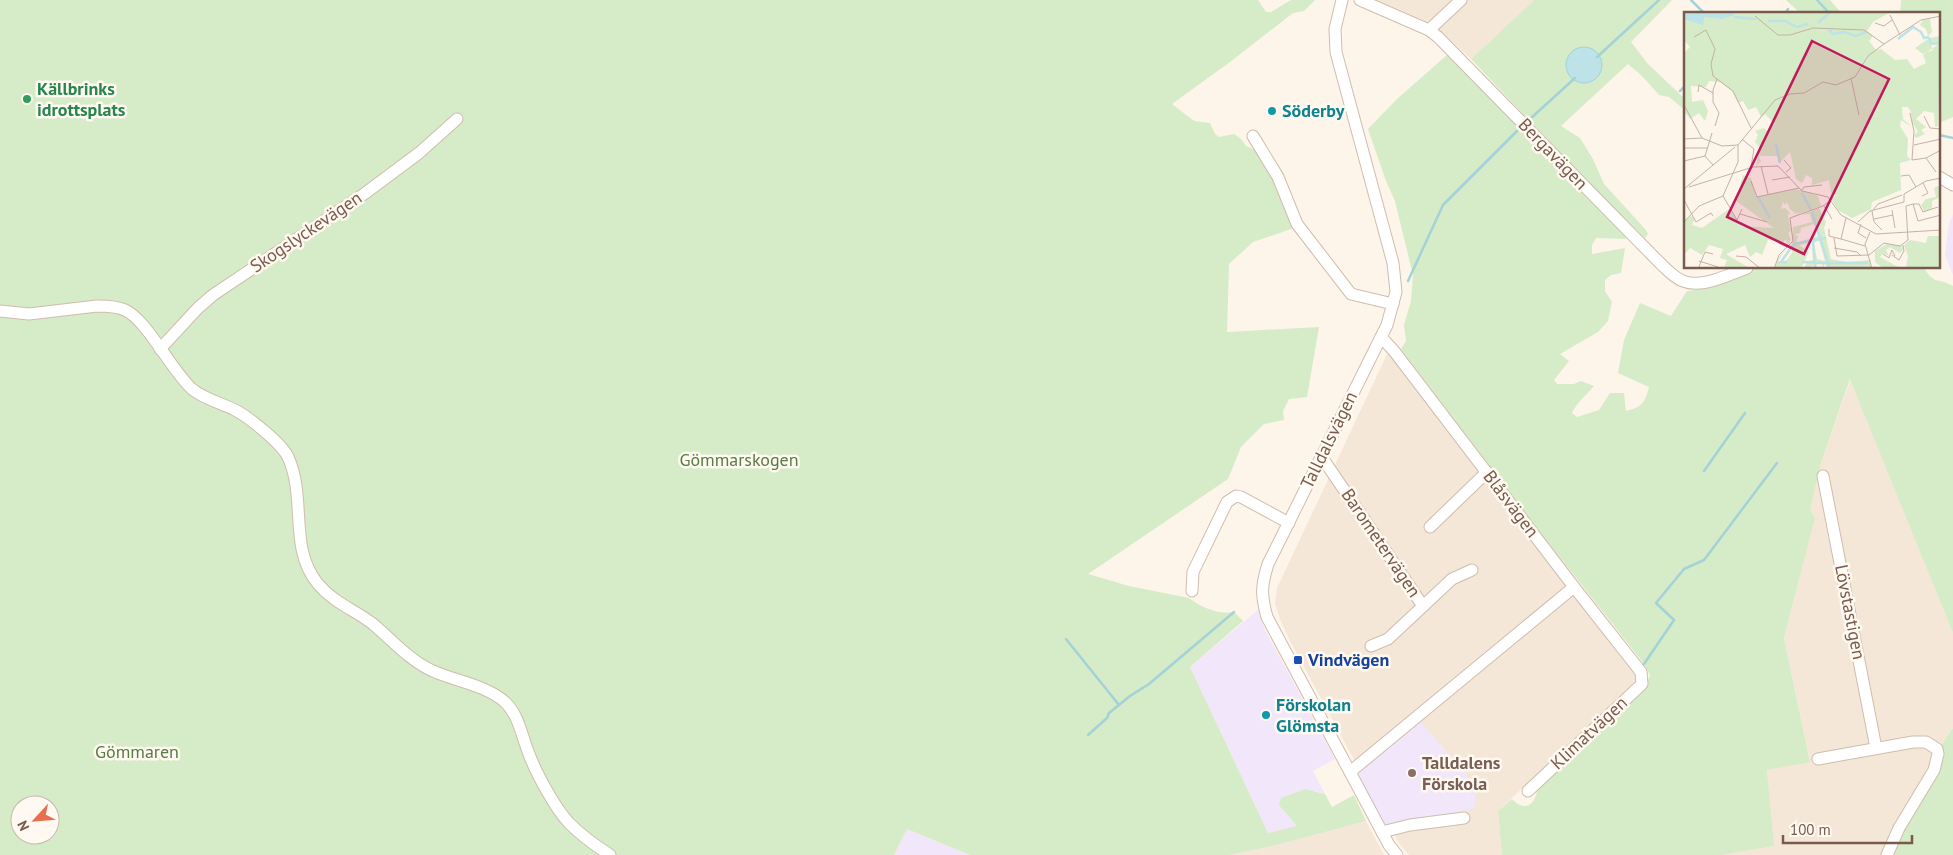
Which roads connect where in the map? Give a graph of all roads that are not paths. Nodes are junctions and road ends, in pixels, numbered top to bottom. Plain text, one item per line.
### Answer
1 (1342, 0) edge
2 (1360, 0) edge
3 (1461, 0) edge
4 (1429, 30) junction
5 (457, 119) dead end
6 (1253, 136) dead end
7 (1940, 178) edge
8 (1953, 185) edge
9 (1744, 269) edge
10 (1393, 304) junction
11 (0, 311) edge
12 (1381, 337) junction
13 (160, 350) junction
14 (1321, 456) junction
15 (1487, 472) junction
16 (1823, 476) dead end
17 (1289, 522) junction
18 (1430, 527) dead end
19 (1472, 570) dead end
20 (1574, 587) junction
21 (1192, 591) dead end
22 (1423, 606) junction
23 (1371, 646) dead end
24 (1641, 672) joint
25 (1876, 748) junction
26 (1818, 759) dead end
27 (1350, 772) junction
28 (1528, 791) dead end
29 (1464, 818) dead end
30 (1382, 832) junction
31 (610, 855) edge
32 (1397, 855) edge
33 (1887, 855) edge

1 - 10 street, Talldalsvägen
2 - 4 street, Bergavägen
3 - 4 street
4 - 9 street, Bergavägen
5 - 13 street, Skogslyckevägen
6 - 10 street
7 - 8 street
10 - 12 street, Talldalsvägen
11 - 13 street
12 - 14 street, Talldalsvägen
12 - 15 street, Blåsvägen
13 - 31 street
14 - 17 street, Talldalsvägen
14 - 22 street, Barometervägen
15 - 18 street
15 - 20 street, Blåsvägen
16 - 25 street, Lövstastigen
17 - 21 street
17 - 27 street, Talldalsvägen
19 - 22 street, Barometervägen
20 - 24 street, Blåsvägen
20 - 27 street
22 - 23 street, Barometervägen
24 - 28 street, Klimatvägen
25 - 26 street
25 - 33 street
27 - 30 street, Talldalsvägen
29 - 30 street
30 - 32 street, Talldalsvägen

